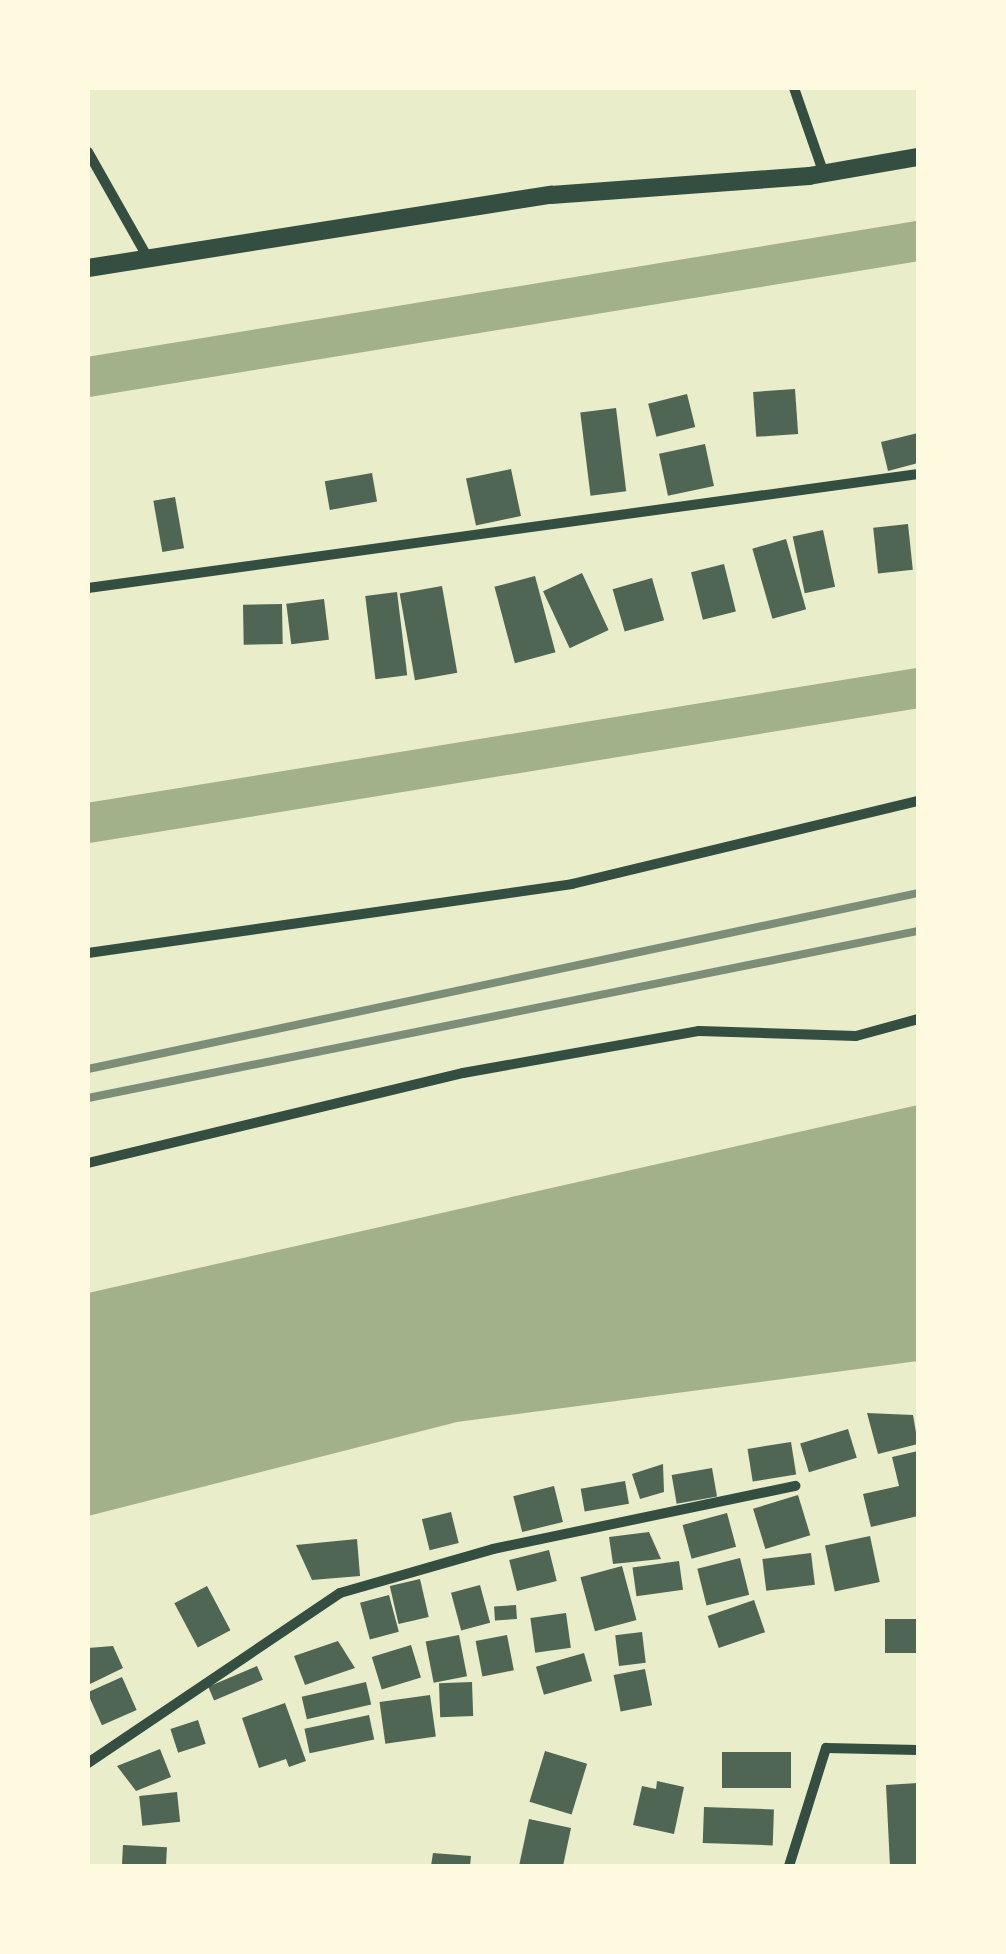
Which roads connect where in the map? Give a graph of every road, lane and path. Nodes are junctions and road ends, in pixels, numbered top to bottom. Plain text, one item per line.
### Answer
1 (794, 88) edge
2 (88, 152) edge
3 (918, 158) edge
4 (824, 174) junction
5 (148, 258) junction
6 (88, 268) edge
7 (918, 474) edge
8 (88, 588) edge
9 (918, 801) edge
10 (88, 953) edge
11 (918, 1019) edge
12 (88, 1163) edge
13 (795, 1486) dead end
14 (918, 1750) edge
15 (88, 1763) edge
16 (789, 1866) edge

1 - 4 street
2 - 5 street
3 - 4 street
4 - 5 street
5 - 6 street
7 - 8 street
9 - 10 street
11 - 12 street
13 - 15 street
14 - 16 street

